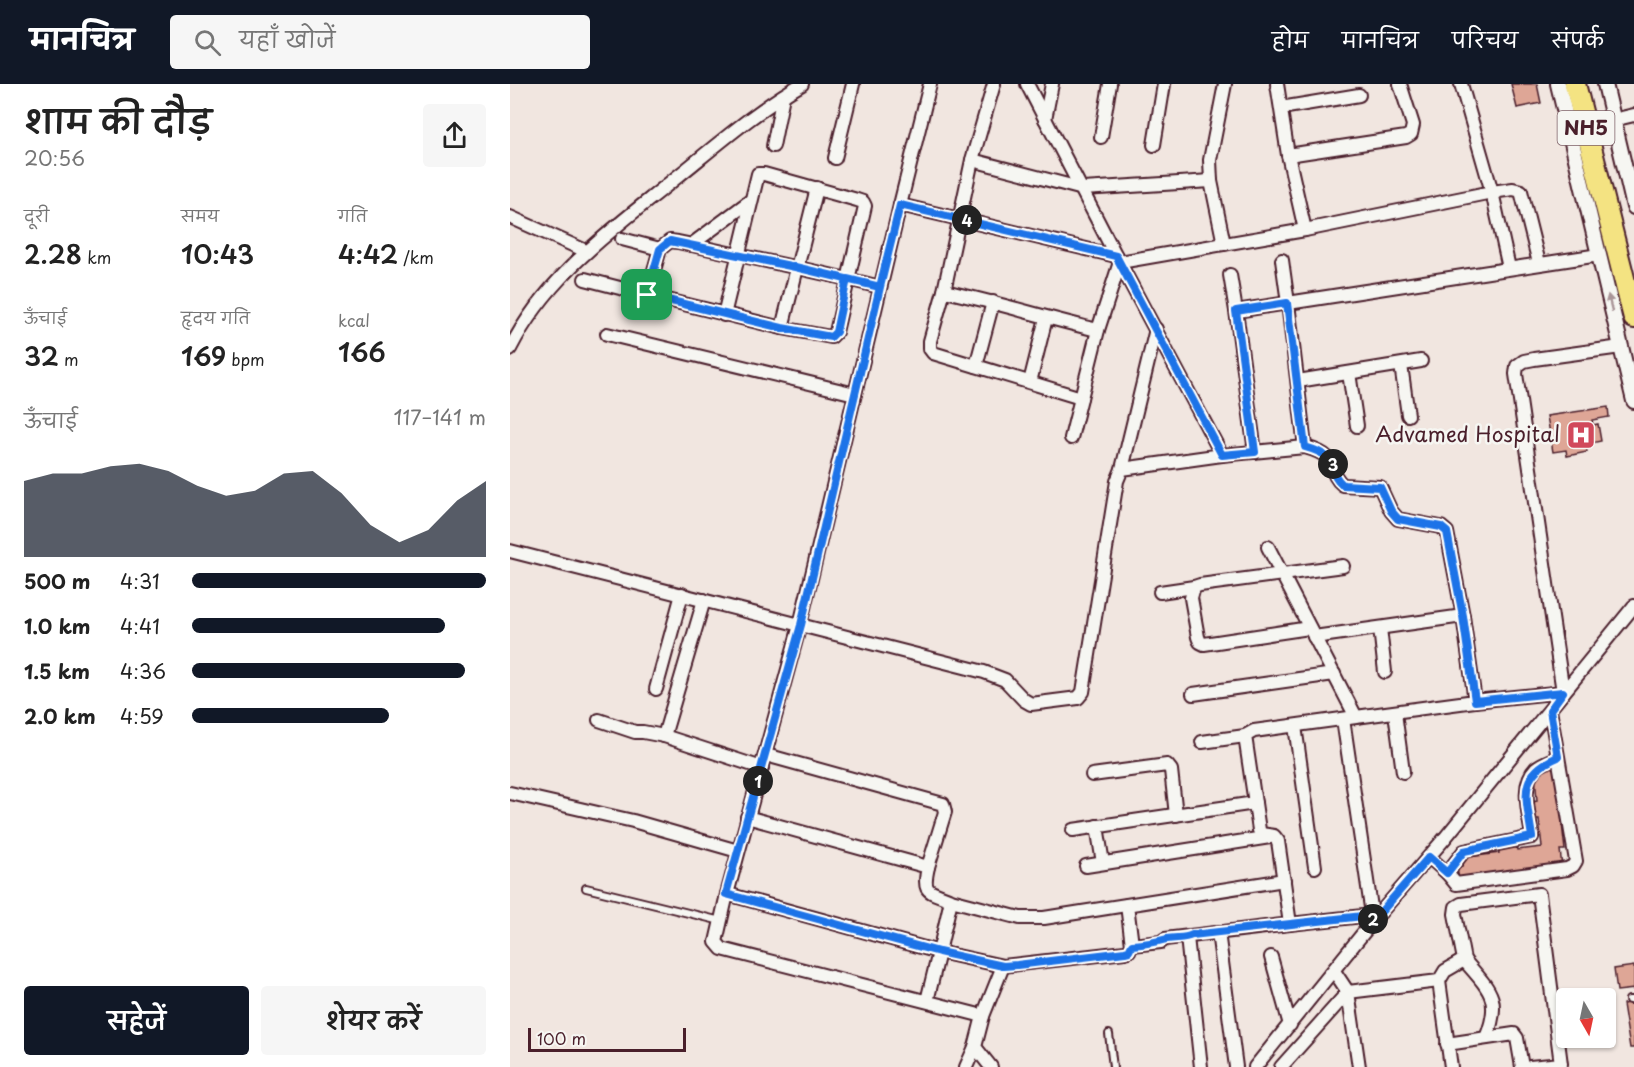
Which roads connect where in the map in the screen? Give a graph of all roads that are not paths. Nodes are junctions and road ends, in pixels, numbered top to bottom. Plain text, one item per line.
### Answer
1 (802, 84) edge
2 (853, 84) edge
3 (930, 84) edge
4 (994, 84) edge
5 (1027, 84) edge
6 (1052, 84) edge
7 (1110, 84) edge
8 (1164, 84) edge
9 (1225, 84) edge
10 (1277, 84) edge
11 (1400, 84) edge
12 (1461, 84) edge
13 (1558, 84) edge
14 (1575, 84) edge
15 (1588, 84) edge
16 (1605, 84) edge
17 (1359, 95) dead end
18 (783, 96) junction
19 (1281, 108) junction
20 (1634, 115) edge
21 (1045, 119) junction
22 (1613, 120) junction
23 (1101, 137) dead end
24 (1154, 145) dead end
25 (773, 146) dead end
26 (1288, 155) junction
27 (835, 158) dead end
28 (972, 160) junction
29 (1602, 171) junction
30 (1211, 181) junction
31 (817, 188) junction
32 (1083, 189) junction
33 (1492, 192) junction
34 (750, 201) junction
35 (900, 205) junction
36 (1634, 207) edge
37 (510, 217) edge
38 (958, 218) junction
39 (1305, 230) junction
40 (622, 239) dead end
41 (1224, 244) junction
42 (691, 245) junction
43 (660, 249) junction
44 (586, 251) junction
45 (737, 255) junction
46 (1599, 255) junction
47 (1118, 259) junction
48 (1282, 260) dead end
49 (1539, 263) junction
50 (795, 267) junction
51 (1509, 268) junction
52 (1634, 270) edge
53 (1230, 275) dead end
54 (585, 279) dead end
55 (847, 279) junction
56 (880, 287) junction
57 (944, 291) junction
58 (647, 295) junction
59 (993, 302) junction
60 (1287, 303) junction
61 (1236, 311) junction
62 (724, 315) junction
63 (1046, 318) junction
64 (1634, 318) edge
65 (782, 328) junction
66 (1156, 329) junction
67 (1098, 330) junction
68 (607, 334) dead end
69 (1621, 347) junction
70 (510, 349) edge
71 (1421, 362) dead end
72 (1401, 365) junction
73 (976, 366) junction
74 (1350, 373) junction
75 (1298, 381) junction
76 (1030, 382) junction
77 (855, 394) junction
78 (1081, 398) junction
79 (1634, 400) edge
80 (1408, 415) dead end
81 (1357, 426) dead end
82 (1071, 438) dead end
83 (1305, 447) junction
84 (1255, 452) junction
85 (1222, 455) junction
86 (1122, 469) junction
87 (1268, 547) dead end
88 (510, 551) edge
89 (1343, 566) dead end
90 (1282, 575) junction
91 (1194, 586) junction
92 (1161, 592) dead end
93 (682, 594) junction
94 (704, 600) junction
95 (1634, 606) edge
96 (1463, 616) junction
97 (801, 625) junction
98 (1380, 628) junction
99 (1312, 633) junction
100 (1385, 672) dead end
101 (1334, 674) junction
102 (656, 689) dead end
103 (1563, 692) junction
104 (1193, 694) dead end
105 (1475, 701) junction
106 (1550, 710) junction
107 (1395, 713) junction
108 (1350, 718) junction
109 (599, 720) dead end
110 (1294, 726) junction
111 (664, 736) junction
112 (1245, 736) junction
113 (1202, 742) dead end
114 (766, 755) junction
115 (1558, 757) junction
116 (762, 768) junction
117 (1403, 772) dead end
118 (1092, 775) dead end
119 (510, 793) edge
120 (1255, 803) junction
121 (1176, 815) junction
122 (747, 818) junction
123 (1097, 826) junction
124 (1073, 830) dead end
125 (1274, 836) junction
126 (738, 851) junction
127 (1429, 857) junction
128 (1103, 863) junction
129 (1086, 866) dead end
130 (928, 867) junction
131 (1315, 867) dead end
132 (1447, 873) junction
133 (1284, 880) junction
134 (586, 888) dead end
135 (726, 894) junction
136 (951, 900) junction
137 (1127, 905) junction
138 (1373, 918) junction
139 (721, 921) junction
140 (1290, 924) junction
141 (1218, 932) junction
142 (1187, 937) junction
143 (1132, 945) junction
144 (939, 952) junction
145 (1271, 957) dead end
146 (1464, 960) junction
147 (1003, 966) junction
148 (1334, 971) junction
149 (1439, 981) junction
150 (1348, 992) junction
151 (927, 1001) junction
152 (983, 1016) junction
153 (1290, 1025) junction
154 (1108, 1034) dead end
155 (1486, 1038) junction
156 (1447, 1044) junction
157 (975, 1047) junction
158 (1565, 1066) edge
159 (966, 1067) edge
160 (991, 1067) edge
161 (1113, 1067) edge
162 (1202, 1067) edge
163 (1236, 1067) edge
164 (1254, 1067) edge
165 (1281, 1067) edge
166 (1359, 1067) edge
167 (1450, 1067) edge
168 (1522, 1067) edge
169 (1530, 1067) edge

1 - 18 street
2 - 27 street
3 - 35 street
4 - 28 street
5 - 21 street
6 - 21 street
7 - 23 street
8 - 24 street
9 - 30 street
10 - 19 street
11 - 26 street
12 - 33 street
13 - 46 street
14 - 29 highway, NH5
15 - 29 highway, NH5
16 - 22 street
17 - 19 street
18 - 25 street
18 - 44 street
19 - 26 street
20 - 22 street
21 - 32 street
22 - 36 street
26 - 39 street
28 - 32 street
28 - 38 street
29 - 52 highway, NH5
29 - 64 highway, NH5
30 - 32 street
30 - 41 street
31 - 34 street
31 - 50 street
31 - 55 street
32 - 47 street
33 - 39 street
33 - 49 street
33 - 51 street
34 - 42 street
34 - 45 street
35 - 38 street
35 - 56 street
37 - 44 street
38 - 47 street
38 - 57 street
39 - 41 street
40 - 43 street
41 - 47 street
42 - 43 street
42 - 45 street
43 - 58 street
44 - 70 street
45 - 50 street
45 - 62 street
46 - 49 street
69 -> 46 street
47 - 66 street
47 - 67 street
48 - 60 street
49 - 51 street
50 - 55 street
50 - 65 street
51 - 60 street
53 - 61 street
54 - 58 street
55 - 56 street
55 - 65 street
56 - 77 street
57 - 59 street
57 - 73 street
58 - 62 street
59 - 63 street
59 - 73 street
60 - 61 street
60 - 75 street
61 - 84 street
62 - 65 street
63 - 67 street
63 - 76 street
66 - 85 street
66 - 86 street
67 - 78 street
68 - 77 street
69 - 79 street
69 - 103 street
71 - 72 street
72 - 74 street
72 - 80 street
73 - 76 street
74 - 75 street
74 - 81 street
75 - 83 street
76 - 78 street
77 - 97 street
78 - 82 street
83 - 84 street
83 - 96 street
84 - 85 street
85 - 86 street
86 - 97 street
87 - 90 street
88 - 93 street
89 - 90 street
90 - 91 street
90 - 99 street
91 - 92 street
91 - 99 street
93 - 94 street
93 - 102 street
94 - 97 street
94 - 111 street
95 - 103 street
96 - 98 street
96 - 105 street
97 - 114 street
98 - 99 street
98 - 100 street
99 - 101 street
101 - 104 street
101 - 108 street
103 - 105 street
103 - 106 street
105 - 107 street
106 - 115 street
106 - 127 street
107 - 108 street
107 - 117 street
108 - 110 street
108 - 138 street
109 - 111 street
110 - 112 street
110 - 131 street
111 - 116 street
112 - 113 street
112 - 120 street
114 - 116 street
114 - 130 street
115 - 132 street
115 - 132 street
116 - 122 street
118 - 121 street
119 - 126 street
120 - 121 street
120 - 125 street
121 - 123 street
122 - 126 street
122 - 130 street
123 - 124 street
123 - 128 street
125 - 128 street
125 - 133 street
126 - 135 street
127 - 132 street
127 - 138 street
128 - 129 street
130 - 136 street
133 - 137 street
133 - 140 street
134 - 139 lane
135 - 139 street
135 - 144 street
136 - 137 street
136 - 144 street
137 - 143 street
138 - 140 street
138 - 148 street
139 - 151 street
140 - 141 street
141 - 142 street
141 - 163 street
142 - 143 street
142 - 162 street
143 - 147 street
144 - 147 street
144 - 151 street
145 - 153 street
146 - 149 street
146 - 155 street
146 - 158 street
147 - 152 street
148 - 150 street
148 - 153 street
149 - 150 street
149 - 156 street
150 - 165 street
150 - 166 street
151 - 152 street
152 - 157 street
153 - 164 street
154 - 161 lane
155 - 156 street
155 - 168 street
156 - 167 street
157 - 159 street
157 - 160 street
158 - 169 street

